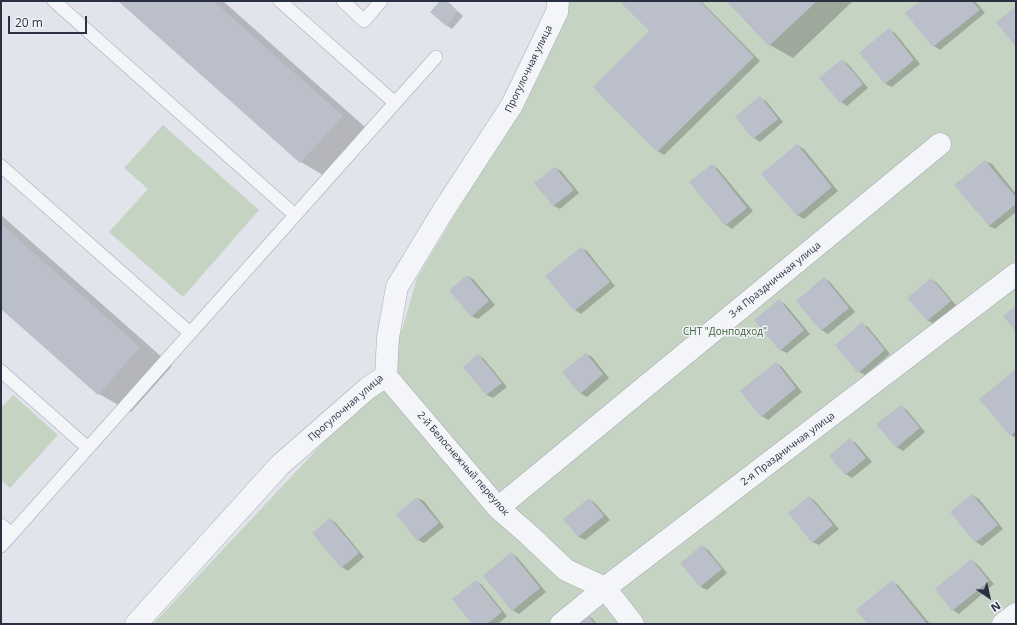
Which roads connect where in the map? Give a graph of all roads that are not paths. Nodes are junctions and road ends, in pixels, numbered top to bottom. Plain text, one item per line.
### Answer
1 (54, 1) edge
2 (280, 1) edge
3 (343, 1) edge
4 (381, 1) edge
5 (558, 1) edge
6 (436, 57) dead end
7 (395, 103) junction
8 (940, 144) dead end
9 (1, 166) edge
10 (295, 215) junction
11 (1016, 274) edge
12 (190, 333) junction
13 (1, 371) edge
14 (386, 376) junction
15 (88, 448) junction
16 (498, 508) junction
17 (1, 525) edge
18 (12, 534) junction
19 (1, 546) edge
20 (606, 588) junction
21 (1016, 614) edge
22 (136, 624) edge
23 (561, 624) edge
24 (633, 624) edge
25 (1003, 624) edge

1 - 10 lane
2 - 7 lane
3 - 4 lane
5 - 14 street, Прогулочная улица
6 - 7 lane
7 - 10 lane
8 - 16 street, 3-я Праздничная улица
9 - 12 lane
10 - 12 lane
11 - 20 street, 2-я Праздничная улица
12 - 15 lane
13 - 15 lane
14 - 16 street, 2-й Белоснежный переулок
14 - 22 street, Прогулочная улица
15 - 18 lane
16 - 20 street, 2-й Белоснежный переулок
17 - 18 lane
18 - 19 lane
20 - 23 street, 2-я Праздничная улица
20 - 24 street, 2-й Белоснежный переулок
21 - 25 street

